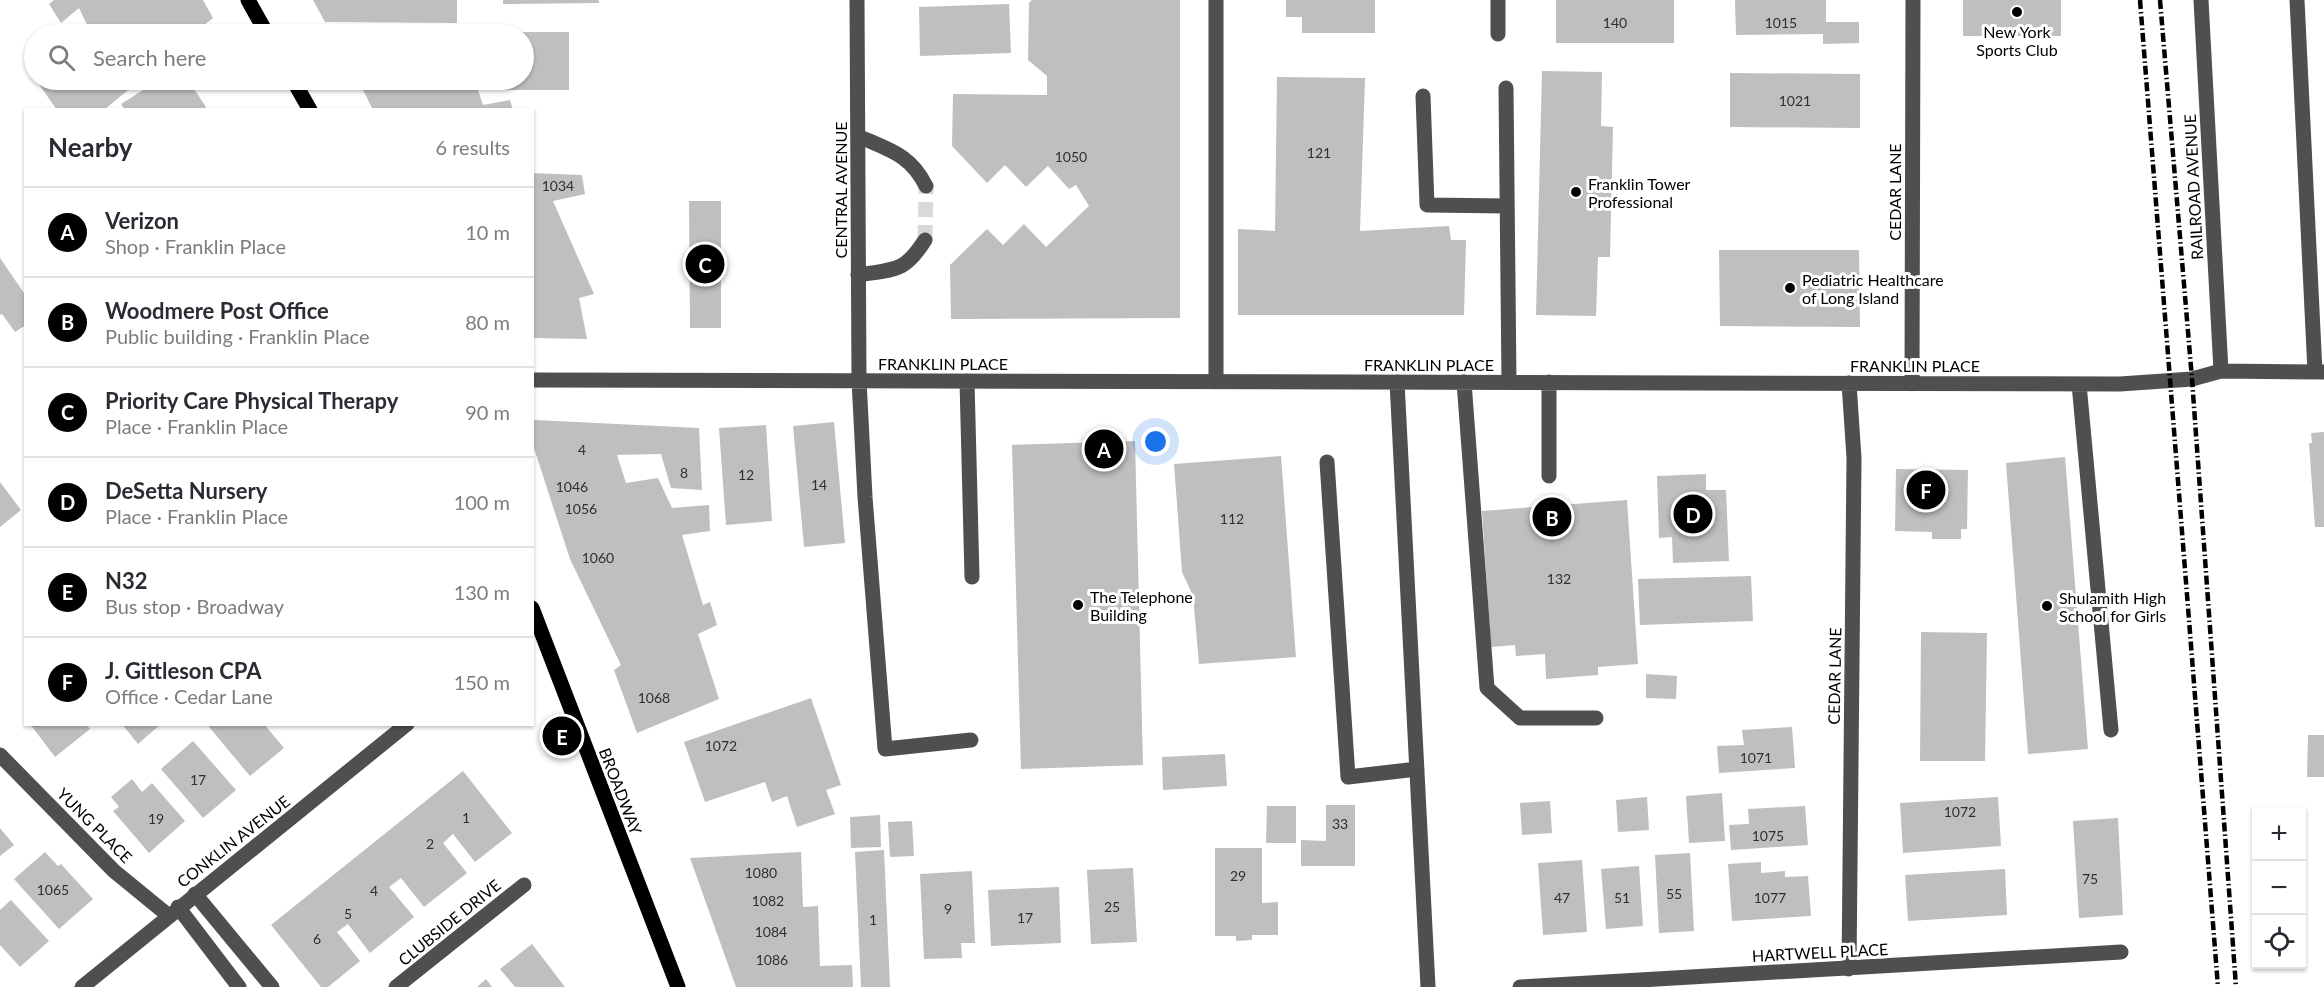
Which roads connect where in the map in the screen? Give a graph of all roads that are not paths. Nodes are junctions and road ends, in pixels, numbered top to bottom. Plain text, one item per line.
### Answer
1 (248, 0) edge
2 (857, 0) edge
3 (1216, 0) edge
4 (1498, 0) edge
5 (1913, 0) edge
6 (2201, 0) edge
7 (2297, 0) edge
8 (261, 24) edge
9 (1498, 34) dead end
10 (1506, 88) dead end
11 (299, 90) edge
12 (1423, 96) dead end
13 (309, 108) edge
14 (858, 136) junction
15 (926, 186) tunnel mouth
16 (1507, 206) junction
17 (925, 240) tunnel mouth
18 (858, 275) junction
19 (2318, 318) edge
20 (2221, 371) junction
21 (2319, 372) edge
22 (534, 380) edge
23 (859, 380) junction
24 (967, 381) junction
25 (1216, 382) junction
26 (1397, 382) junction
27 (1464, 382) junction
28 (1509, 382) junction
29 (1549, 382) junction
30 (1848, 383) junction
31 (1912, 384) junction
32 (2079, 384) junction
33 (1327, 462) dead end
34 (1549, 476) dead end
35 (972, 577) dead end
36 (534, 620) edge
37 (537, 638) edge
38 (1596, 718) dead end
39 (405, 726) edge
40 (2111, 730) dead end
41 (971, 741) dead end
42 (0, 755) edge
43 (1417, 769) junction
44 (524, 885) dead end
45 (195, 894) junction
46 (174, 912) junction
47 (2121, 952) dead end
48 (1849, 969) junction
49 (82, 987) edge
50 (239, 987) edge
51 (272, 987) edge
52 (396, 987) edge
53 (678, 987) edge
54 (1428, 987) edge
55 (1520, 987) edge

1 - 8 main road
2 - 14 street, CENTRAL AVENUE
3 - 25 street
4 - 9 street
5 - 31 street, CEDAR LANE
6 - 20 street, RAILROAD AVENUE
7 - 19 street
10 - 16 street
11 - 13 main road
12 - 16 street
14 - 15 street
14 - 18 street, CENTRAL AVENUE
16 - 28 street
17 - 18 street
18 - 23 street, CENTRAL AVENUE
19 - 21 street
20 - 21 street, FRANKLIN PLACE
20 - 32 street, FRANKLIN PLACE
22 - 23 street, FRANKLIN PLACE
23 - 24 street, FRANKLIN PLACE
23 - 41 street, CENTRAL AVENUE
24 - 25 street, FRANKLIN PLACE
24 - 35 street
25 - 26 street, FRANKLIN PLACE
26 - 27 street, FRANKLIN PLACE
26 - 43 street
27 - 28 street, FRANKLIN PLACE
27 - 38 street
28 - 29 street, FRANKLIN PLACE
29 - 30 street, FRANKLIN PLACE
29 - 34 street
30 - 31 street, FRANKLIN PLACE
30 - 48 street, CEDAR LANE
31 - 32 street, FRANKLIN PLACE
32 - 40 street
33 - 43 street
36 - 37 main road, BROADWAY
37 - 53 main road, BROADWAY
39 - 45 street, CONKLIN AVENUE
42 - 46 street, YUNG PLACE
43 - 54 street
44 - 52 street, CLUBSIDE DRIVE
45 - 46 street, CONKLIN AVENUE
45 - 51 street
46 - 49 street, CONKLIN AVENUE
46 - 50 street
47 - 48 street, HARTWELL PLACE
48 - 55 street, HARTWELL PLACE

